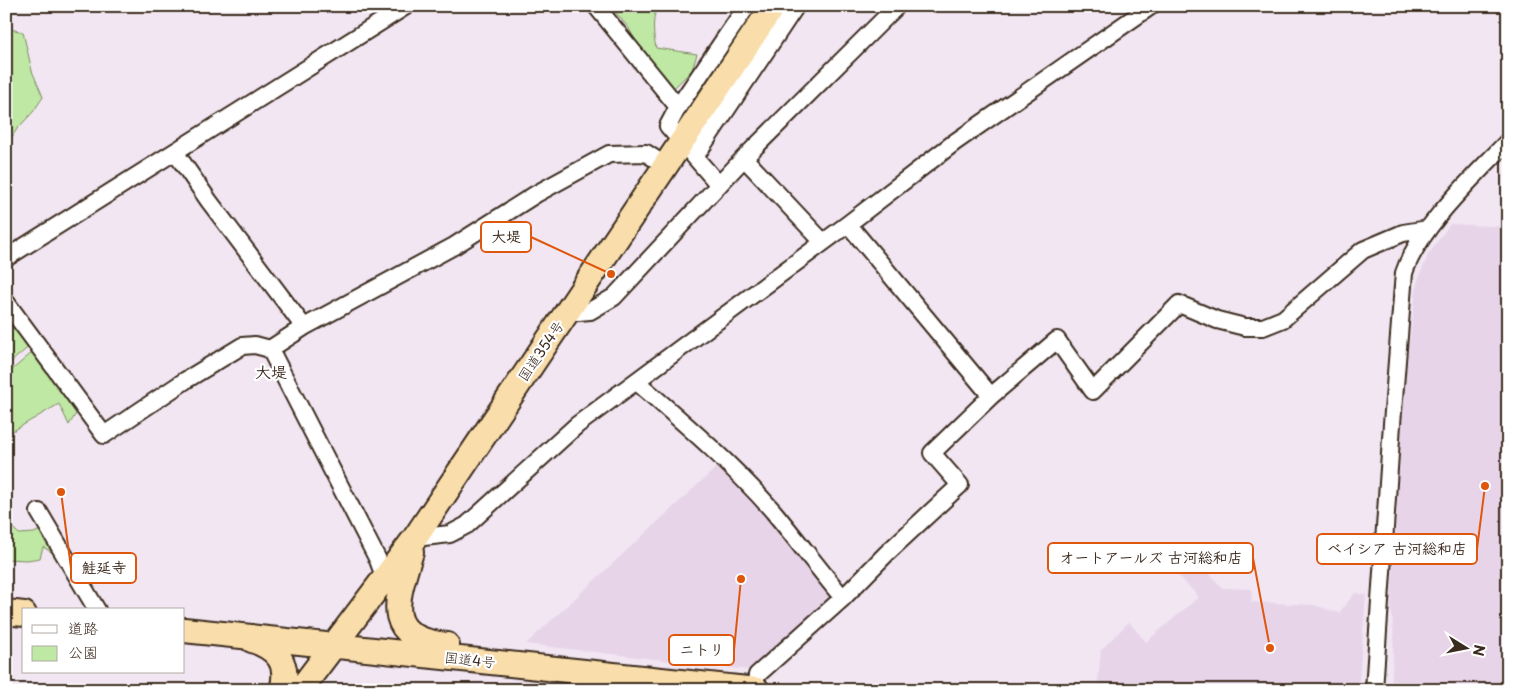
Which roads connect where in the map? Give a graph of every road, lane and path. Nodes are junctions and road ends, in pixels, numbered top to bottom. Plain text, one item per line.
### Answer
1 (406, 6) edge
2 (596, 6) edge
3 (747, 6) edge
4 (773, 6) edge
5 (796, 6) edge
6 (897, 6) edge
7 (1150, 6) edge
8 (678, 107) junction
9 (1508, 141) edge
10 (688, 149) junction
11 (175, 152) junction
12 (744, 158) junction
13 (666, 166) junction
14 (719, 185) junction
15 (848, 224) junction
16 (1428, 229) junction
17 (823, 242) junction
18 (8, 252) edge
19 (6, 302) edge
20 (567, 313) junction
21 (304, 327) junction
22 (270, 349) junction
23 (637, 382) junction
24 (991, 396) junction
25 (39, 512) dead end
26 (415, 538) junction
27 (385, 579) junction
28 (843, 598) junction
29 (96, 608) edge
30 (6, 612) edge
31 (22, 614) edge
32 (185, 630) edge
33 (233, 634) junction
34 (335, 645) junction
35 (506, 664) junction
36 (282, 690) edge
37 (300, 690) edge
38 (756, 690) edge
39 (1374, 690) edge

1 - 11 street
2 - 8 street
3 - 8 street
4 - 10 highway, 国道354号
5 - 10 street
6 - 12 street
7 - 15 street
8 - 10 street
9 - 16 street
10 - 13 highway, 国道354号
10 - 14 street
11 - 18 street
11 - 21 street
12 - 14 street
12 - 17 street
13 - 20 highway, 国道354号
13 - 21 street
14 - 20 street
15 - 17 street
15 - 24 street
16 - 24 street
16 - 39 street
17 - 23 street
19 - 22 street
20 - 26 highway, 国道354号
21 - 22 street
22 - 27 street
23 - 26 street
23 - 28 street
24 - 28 street
25 - 29 street
26 - 27 highway, 国道354号
26 - 35 highway
27 - 34 highway, 国道354号
28 - 38 street
30 - 31 highway
32 - 33 highway, 国道4号
33 - 34 highway, 国道4号
33 - 36 highway
34 - 35 highway, 国道4号
34 - 37 highway, 国道354号
35 - 38 highway, 国道4号

